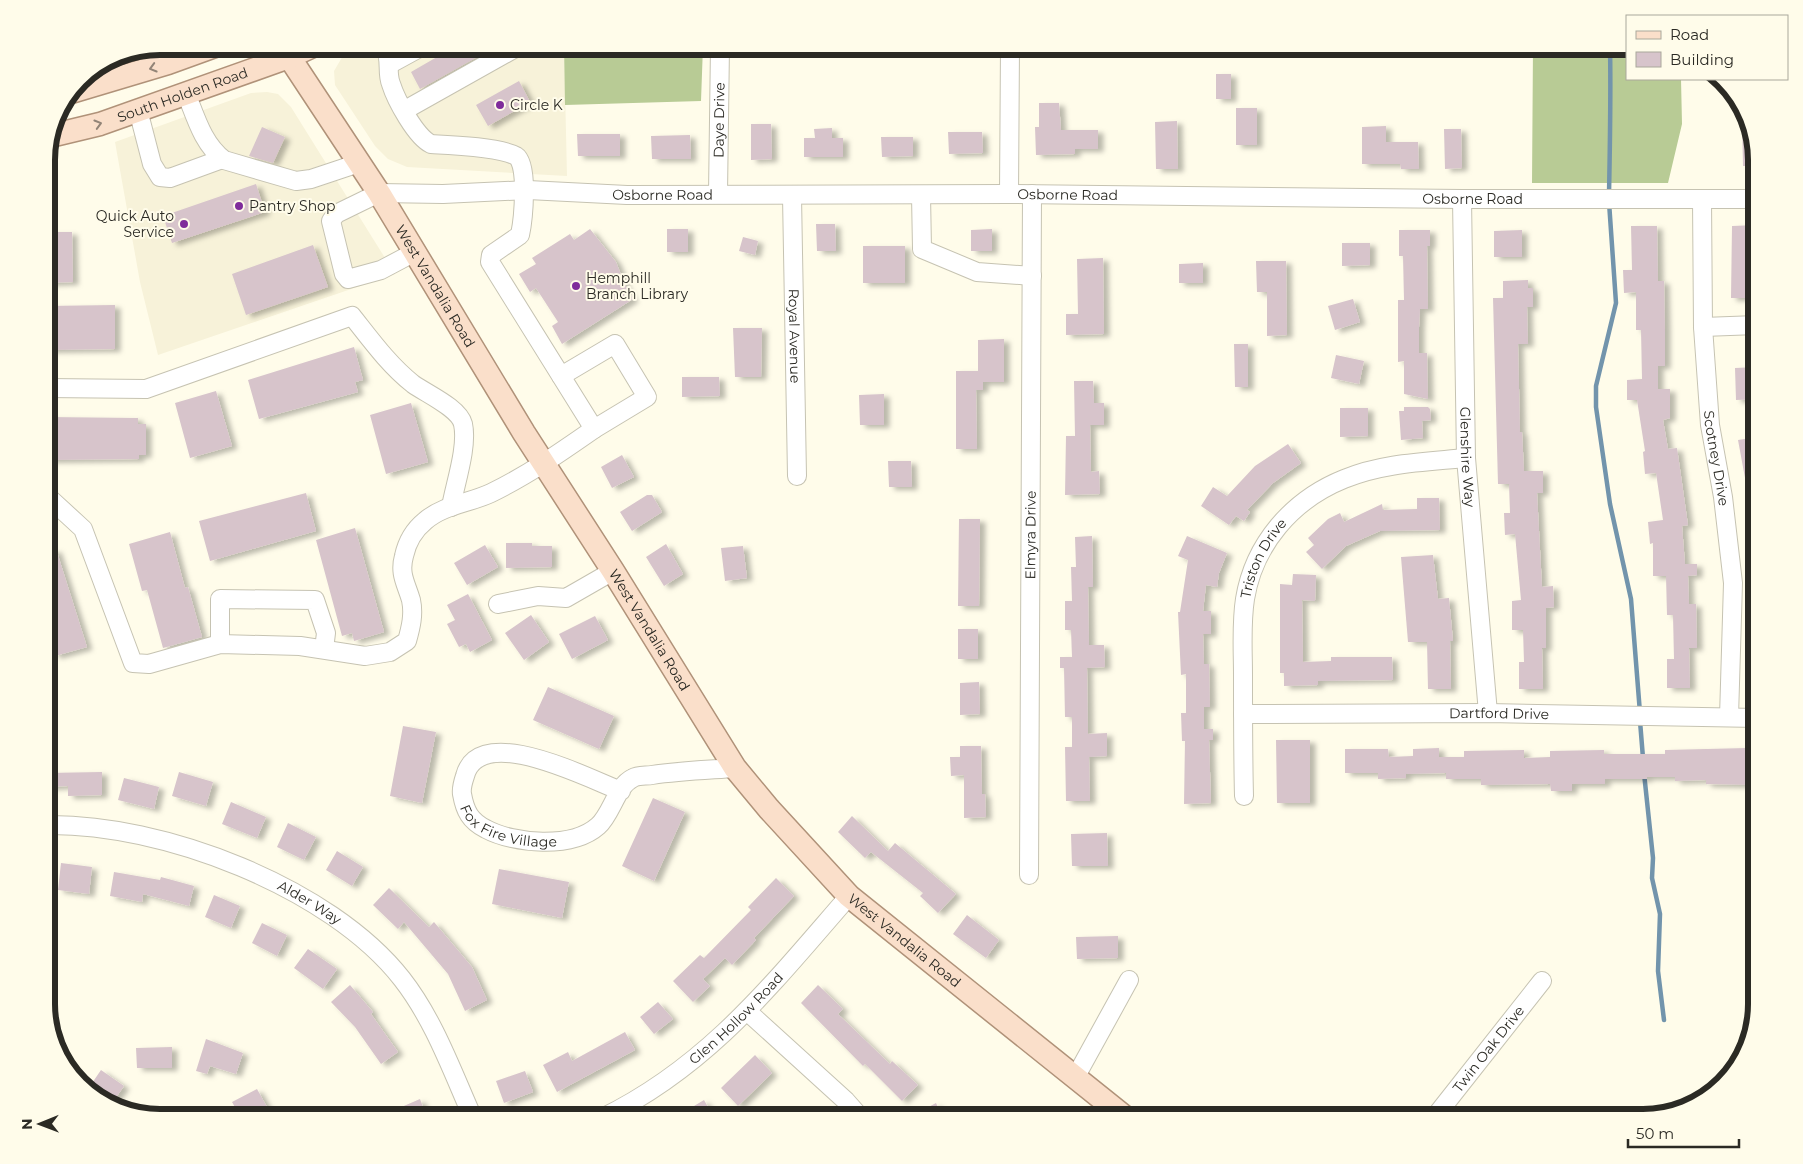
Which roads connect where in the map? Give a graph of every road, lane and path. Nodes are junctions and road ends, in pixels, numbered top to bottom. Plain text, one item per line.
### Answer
1 (190, 55) edge
2 (279, 55) edge
3 (288, 55) edge
4 (387, 55) edge
5 (406, 55) edge
6 (504, 55) edge
7 (720, 55) edge
8 (1010, 55) edge
9 (390, 64) junction
10 (84, 88) edge
11 (186, 93) junction
12 (138, 110) junction
13 (405, 110) junction
14 (59, 134) edge
15 (222, 159) junction
16 (359, 163) junction
17 (523, 191) junction
18 (379, 193) junction
19 (718, 194) junction
20 (1009, 194) junction
21 (1032, 194) junction
22 (921, 195) junction
23 (792, 196) junction
24 (1462, 199) junction
25 (1702, 199) junction
26 (1748, 199) edge
27 (415, 252) junction
28 (1032, 276) junction
29 (1748, 325) edge
30 (1703, 327) junction
31 (561, 376) junction
32 (55, 388) edge
33 (594, 429) junction
34 (1466, 458) junction
35 (544, 464) junction
36 (796, 476) dead end
37 (55, 503) edge
38 (451, 507) junction
39 (613, 571) junction
40 (498, 604) dead end
41 (220, 644) junction
42 (324, 649) junction
43 (1488, 713) junction
44 (1243, 714) junction
45 (1728, 717) junction
46 (1748, 718) edge
47 (735, 768) junction
48 (621, 790) junction
49 (1244, 796) dead end
50 (55, 825) edge
51 (1029, 875) dead end
52 (850, 896) junction
53 (1129, 980) dead end
54 (1542, 981) dead end
55 (748, 1012) junction
56 (1075, 1078) junction
57 (469, 1109) edge
58 (617, 1109) edge
59 (853, 1109) edge
60 (1115, 1109) edge
61 (1441, 1109) edge

1 -> 10 main road
2 - 11 main road, South Holden Road
3 - 16 main road, West Vandalia Road
4 - 9 street
5 - 9 street
6 - 13 street
7 - 19 street, Daye Drive
8 - 20 street
9 - 13 street
11 - 12 main road, South Holden Road
11 - 15 street
14 -> 12 main road, South Holden Road
12 - 15 street
13 - 17 street
15 - 16 street
16 - 18 main road, West Vandalia Road
17 - 18 street, Osborne Road
17 - 19 street, Osborne Road
17 - 31 street
18 - 27 main road, West Vandalia Road
18 - 27 street
19 - 23 street, Osborne Road
20 - 21 street, Osborne Road
20 - 22 street, Osborne Road
21 - 24 street, Osborne Road
21 - 28 street, Elmyra Drive
22 - 23 street, Osborne Road
22 - 28 street
23 - 36 street, Royal Avenue
24 - 25 street, Osborne Road
24 - 34 street, Glenshire Way
25 - 26 street, Osborne Road
25 - 30 street, Scotney Drive
27 - 35 main road, West Vandalia Road
28 - 51 street, Elmyra Drive
29 - 30 street
30 - 45 street, Scotney Drive
31 - 33 street
31 - 33 street
32 - 38 street
33 - 35 street
34 - 43 street, Glenshire Way
34 - 44 street, Triston Drive
35 - 38 street
35 - 39 main road, West Vandalia Road
37 - 41 street
38 - 42 street
39 - 40 street
39 - 47 main road, West Vandalia Road
41 - 42 street
41 - 42 street
43 - 44 street, Dartford Drive
43 - 45 street, Dartford Drive
44 - 49 street, Triston Drive
45 - 46 street, Dartford Drive
47 - 48 street, Fox Fire Village
47 - 52 main road, West Vandalia Road
48 - 48 street, Fox Fire Village
50 - 57 street, Alder Way
52 - 55 street, Glen Hollow Road
52 - 56 main road, West Vandalia Road
53 - 56 street
54 - 61 street, Twin Oak Drive
55 - 58 street, Glen Hollow Road
55 - 59 street
56 - 60 main road, West Vandalia Road

